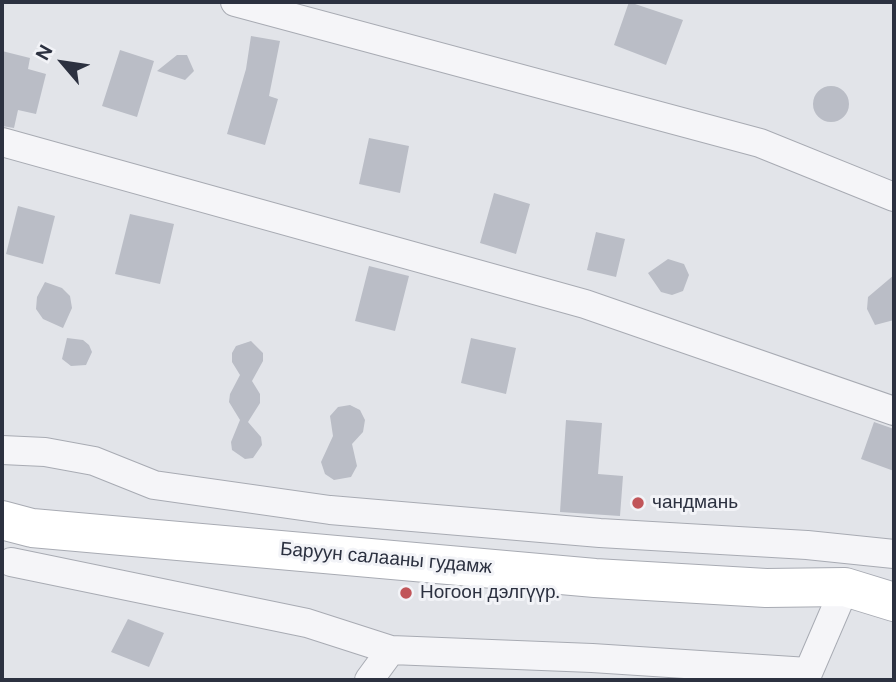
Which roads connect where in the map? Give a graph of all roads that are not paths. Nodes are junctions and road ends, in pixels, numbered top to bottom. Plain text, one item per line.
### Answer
1 (235, 2) edge
2 (2, 142) edge
3 (894, 197) edge
4 (894, 411) edge
5 (2, 450) edge
6 (17, 524) edge
7 (600, 533) junction
8 (894, 554) edge
9 (6, 570) edge
10 (595, 578) junction
11 (845, 587) junction
12 (894, 602) edge
13 (391, 650) junction
14 (806, 676) edge
15 (369, 680) edge

1 - 3 street
2 - 4 street
5 - 7 street
6 - 9 street
6 - 10 main road, Баруун салааны гудамж
7 - 8 street
7 - 10 street
9 - 13 street
10 - 11 main road, Баруун салааны гудамж
11 - 12 main road, Баруун салааны гудамж
11 - 14 street
13 - 14 street
13 - 15 street

